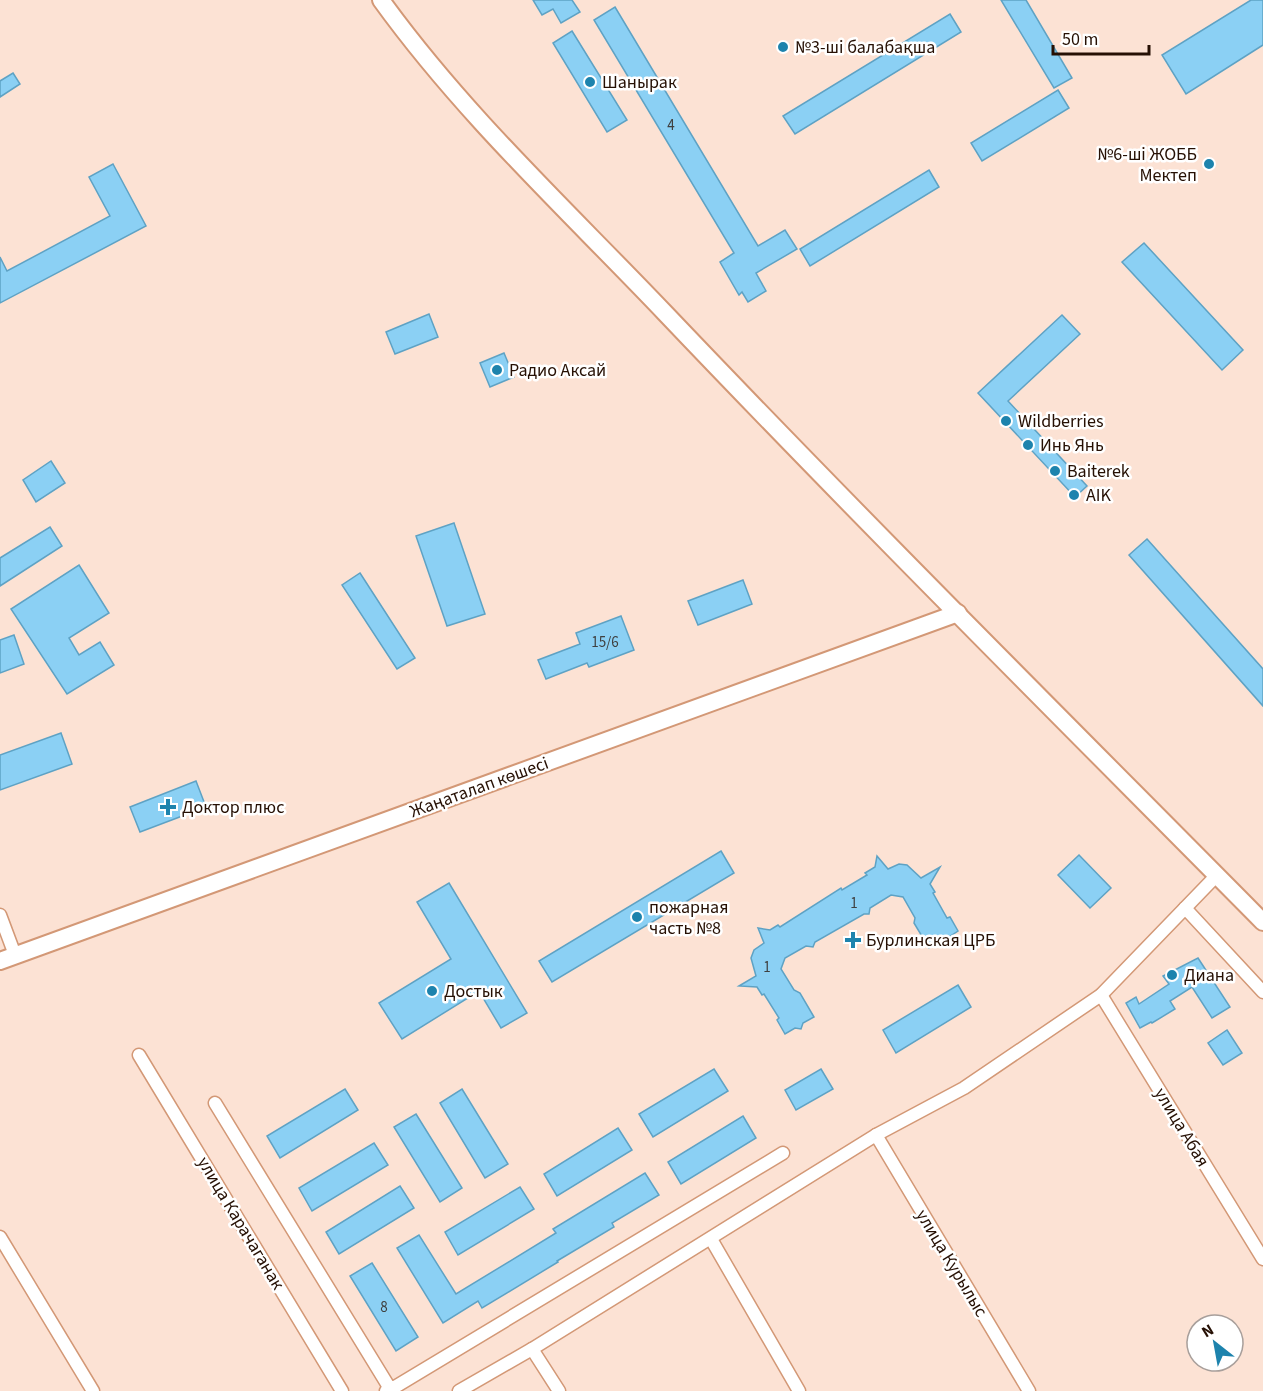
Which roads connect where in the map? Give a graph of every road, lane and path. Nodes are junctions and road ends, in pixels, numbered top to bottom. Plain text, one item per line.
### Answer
1 (381, 0) edge
2 (958, 613) junction
3 (1216, 875) junction
4 (1185, 908) junction
5 (0, 915) edge
6 (1263, 922) edge
7 (7, 958) edge
8 (1263, 992) edge
9 (1101, 995) junction
10 (139, 1055) dead end
11 (215, 1103) dead end
12 (876, 1135) junction
13 (783, 1153) dead end
14 (0, 1237) edge
15 (711, 1239) junction
16 (1263, 1259) edge
17 (532, 1349) junction
18 (387, 1389) edge
19 (93, 1391) edge
20 (342, 1391) edge
21 (459, 1391) edge
22 (558, 1391) edge
23 (800, 1391) edge
24 (1029, 1391) edge

1 - 2 main road
2 - 3 main road
2 - 7 main road, Жаңаталап көшесі
3 - 4 street
3 - 6 main road
4 - 8 street
4 - 9 street
5 - 7 street
9 - 12 street
9 - 16 street, улица Абая
10 - 20 street, улица Карачаганак
11 - 18 street
12 - 15 street
12 - 24 street, улица Курылыс
13 - 18 street
14 - 19 street
15 - 17 street
15 - 23 street
17 - 21 street
17 - 22 street

